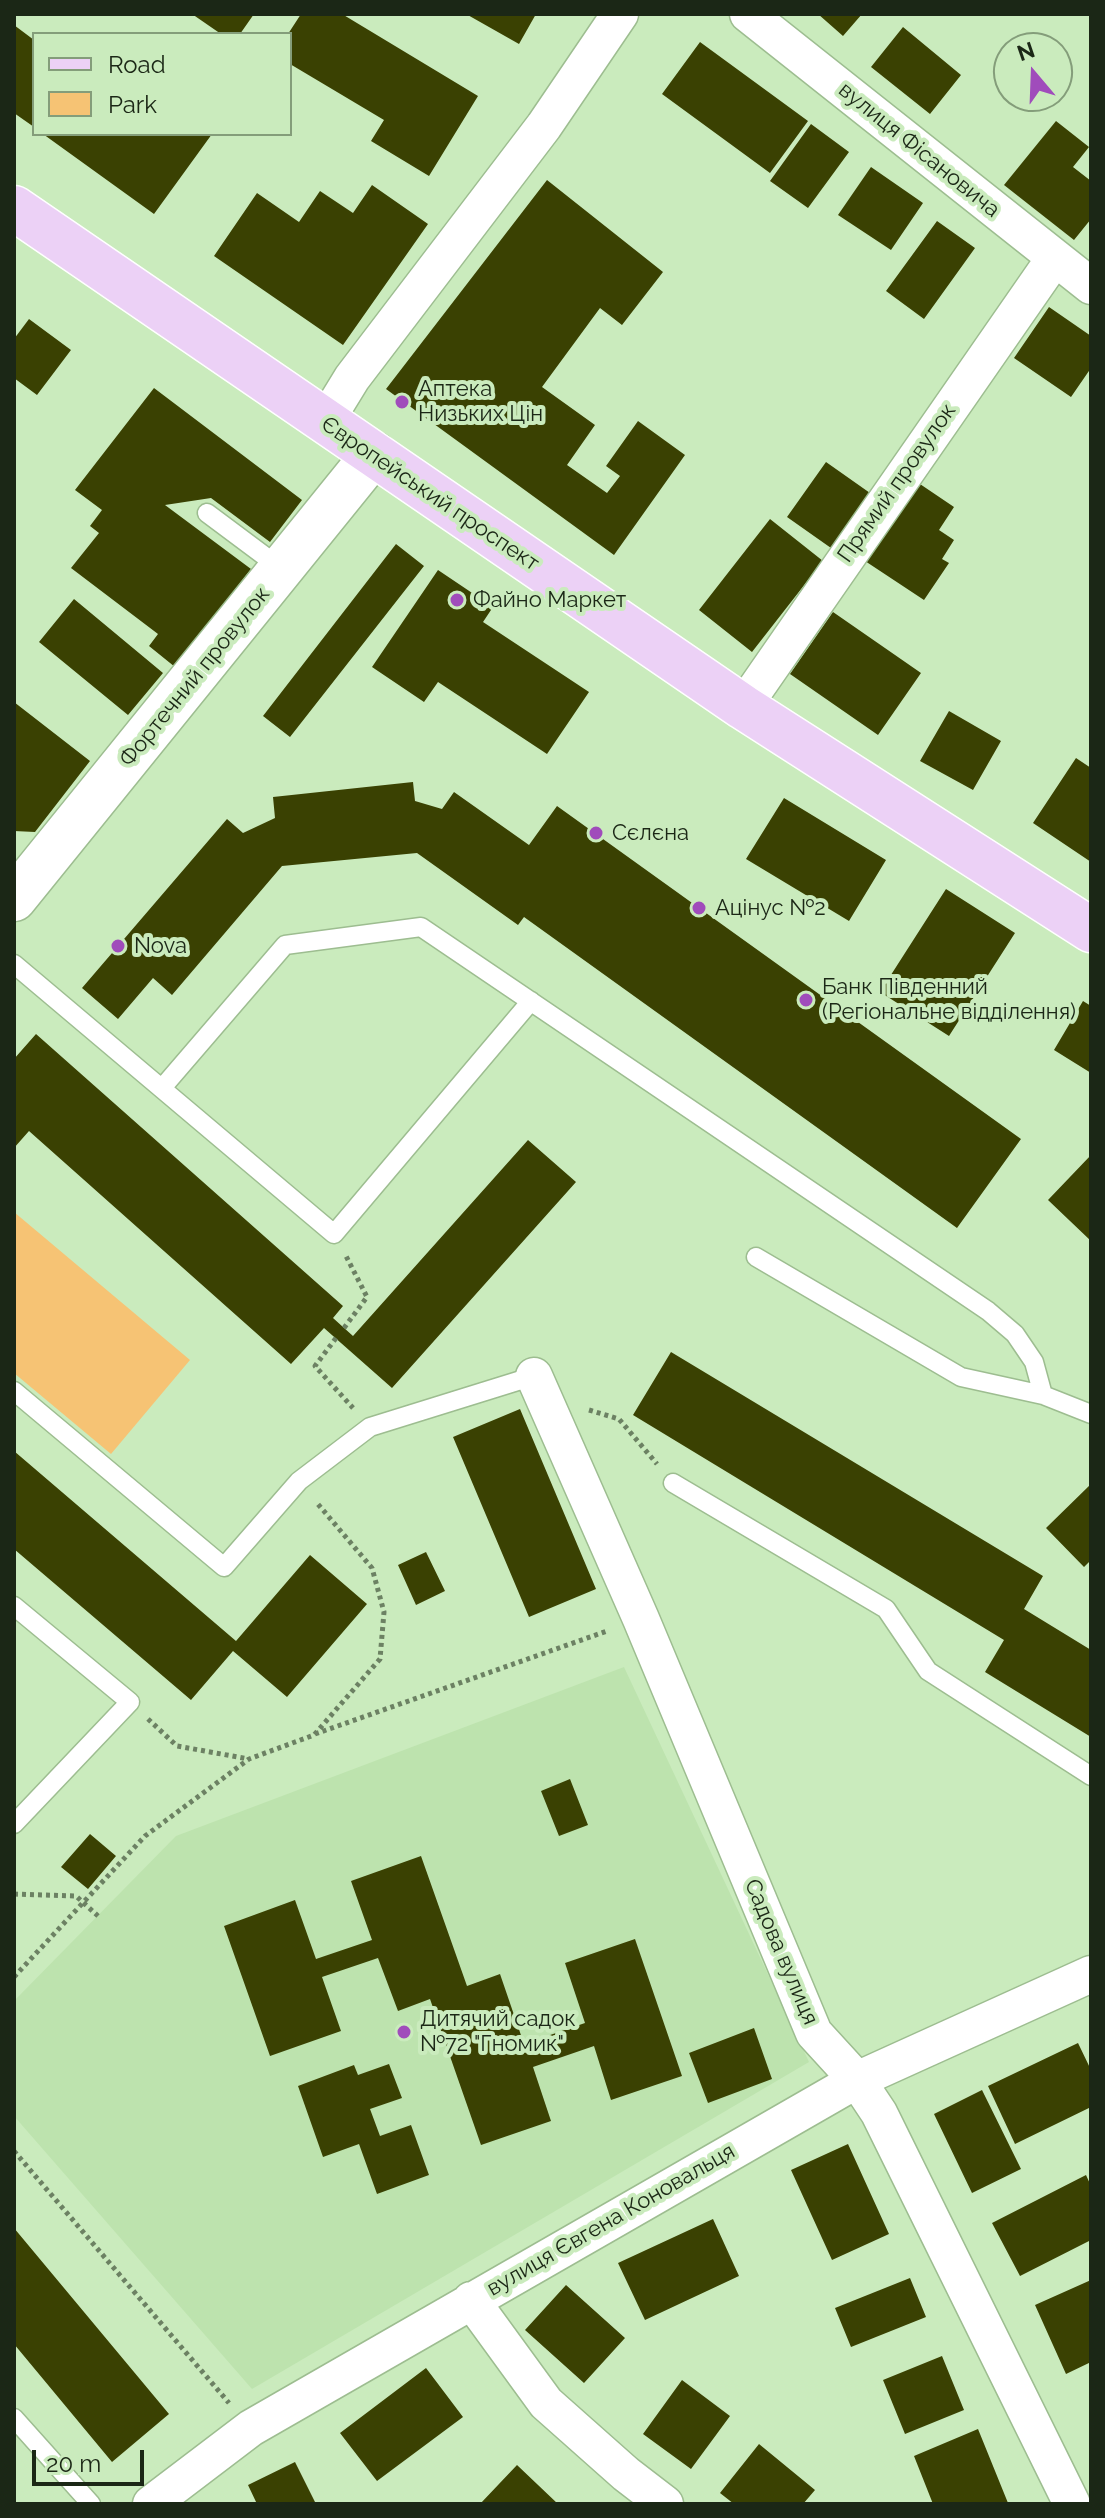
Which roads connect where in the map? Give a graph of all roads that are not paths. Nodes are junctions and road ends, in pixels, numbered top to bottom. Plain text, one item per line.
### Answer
1 (620, 14) edge
2 (748, 14) edge
3 (14, 208) edge
4 (1054, 259) junction
5 (1091, 286) edge
6 (325, 422) junction
7 (374, 454) junction
8 (207, 513) dead end
9 (283, 570) junction
10 (743, 707) junction
11 (16, 893) edge
12 (1091, 930) edge
13 (14, 964) edge
14 (531, 1001) junction
15 (162, 1088) junction
16 (756, 1257) dead end
17 (538, 1386) joint
18 (14, 1391) edge
19 (1043, 1395) junction
20 (1091, 1414) edge
21 (673, 1483) road end
22 (14, 1606) edge
23 (1091, 1776) edge
24 (14, 1824) edge
25 (1091, 1974) edge
26 (857, 2080) junction
27 (471, 2300) junction
28 (14, 2418) edge
29 (91, 2504) edge
30 (151, 2504) edge
31 (665, 2504) edge
32 (1072, 2504) edge

1 - 6 street
2 - 4 street, вулиця Фісановича
3 - 6 main road, Європейський проспект
4 - 5 street, вулиця Фісановича
4 - 10 street, Прямий провулок
6 - 7 main road, Європейський проспект
7 - 9 street, Фортечний провулок
7 - 10 main road, Європейський проспект
8 - 9 lane
9 - 11 street, Фортечний провулок
10 - 12 main road, Європейський проспект
13 - 15 lane
14 - 15 lane
14 - 15 lane
14 - 19 lane
16 - 19 lane
17 - 18 lane
17 - 26 street, Садова вулиця
19 - 20 lane
21 - 23 lane
22 - 24 lane
25 - 26 street, вулиця Євгена Коновальця
26 - 27 street, вулиця Євгена Коновальця
26 - 32 street, Садова вулиця
27 - 30 street, вулиця Євгена Коновальця
27 - 31 street
28 - 29 lane

